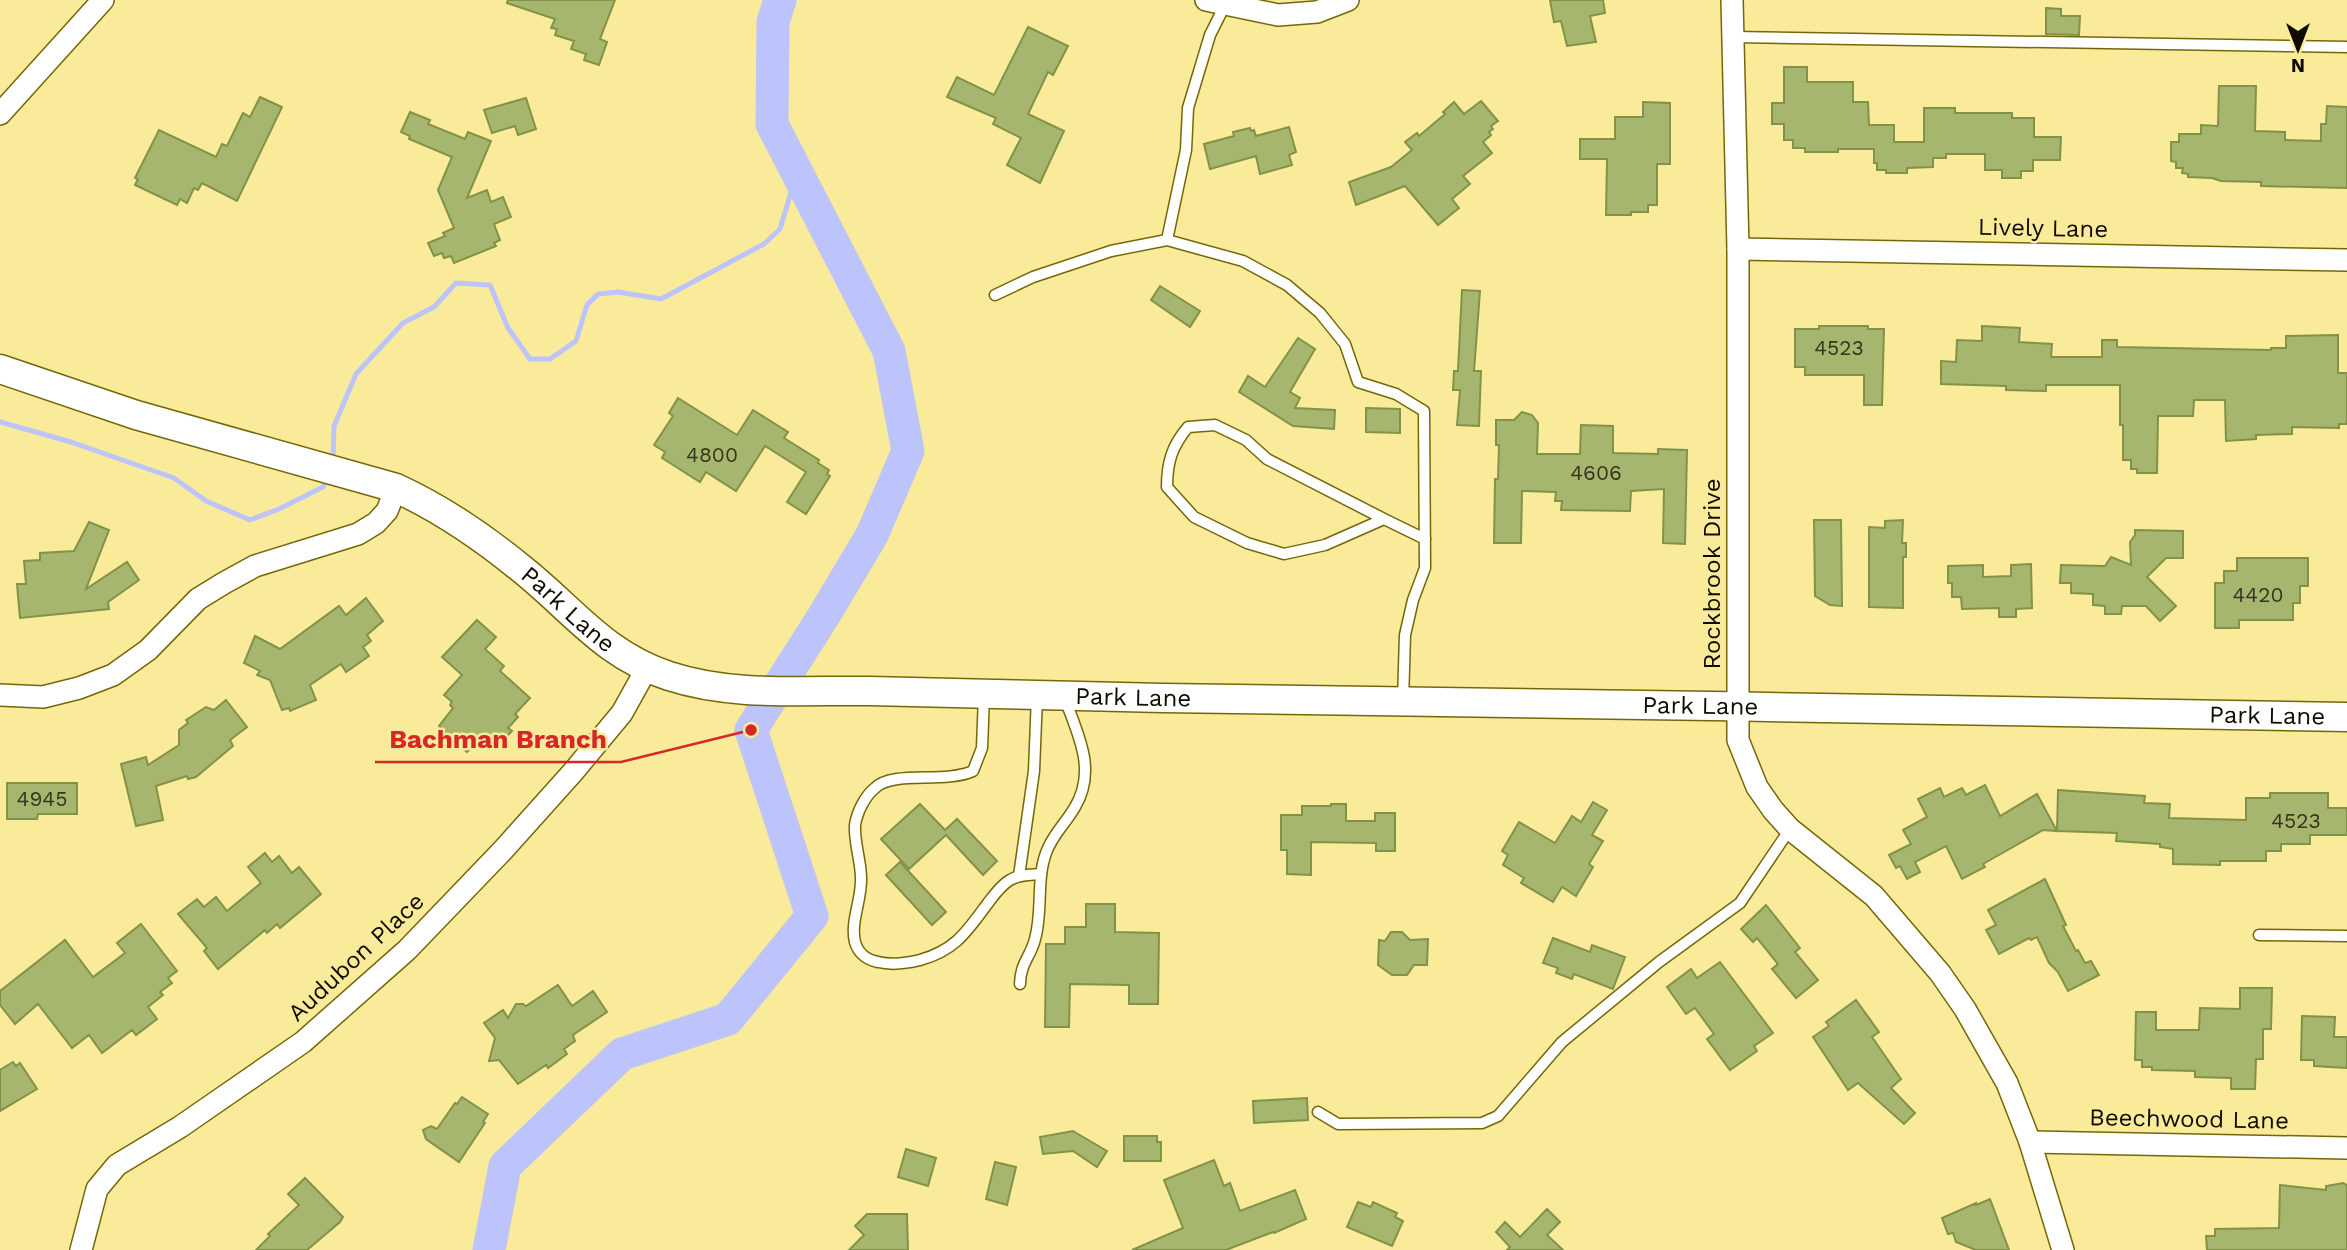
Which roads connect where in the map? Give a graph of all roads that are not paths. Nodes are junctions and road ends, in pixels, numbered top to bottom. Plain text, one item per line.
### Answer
1 (103, 0) edge
2 (1348, 0) edge
3 (1732, 0) edge
4 (1216, 3) edge
5 (1733, 37) junction
6 (2347, 47) edge
7 (0, 113) edge
8 (1167, 240) junction
9 (1738, 249) junction
10 (2347, 260) edge
11 (995, 295) dead end
12 (0, 369) edge
13 (396, 488) junction
14 (1384, 519) junction
15 (1425, 538) junction
16 (647, 668) junction
17 (984, 693) junction
18 (0, 695) edge
19 (1050, 696) junction
20 (1403, 701) junction
21 (1737, 706) junction
22 (2347, 717) edge
23 (1790, 829) junction
24 (1041, 874) junction
25 (1019, 876) junction
26 (2259, 935) dead end
27 (2347, 936) edge
28 (1020, 984) dead end
29 (1318, 1112) dead end
30 (2031, 1142) junction
31 (2347, 1148) edge
32 (81, 1250) edge
33 (2063, 1250) edge

1 - 7 street
2 - 4 street
3 - 5 street, Rockbrook Drive
4 - 8 lane
5 - 6 lane
5 - 9 street, Rockbrook Drive
8 - 11 lane
8 - 15 lane
9 - 10 street, Lively Lane
9 - 21 street, Rockbrook Drive
12 - 13 street, Park Lane
13 - 16 street, Park Lane
13 - 18 street
14 - 14 lane
14 - 15 lane
15 - 20 lane
16 - 17 street, Park Lane
16 - 32 street, Audubon Place
17 - 19 street, Park Lane
17 - 25 lane
19 - 20 street, Park Lane
19 - 24 lane
19 - 25 lane
20 - 21 street, Park Lane
21 - 22 street, Park Lane
21 - 23 street, Rockbrook Drive
23 - 29 lane
23 - 30 street, Rockbrook Drive
24 - 25 lane
24 - 28 lane
26 - 27 lane
30 - 31 street, Beechwood Lane
30 - 33 street, Rockbrook Drive

